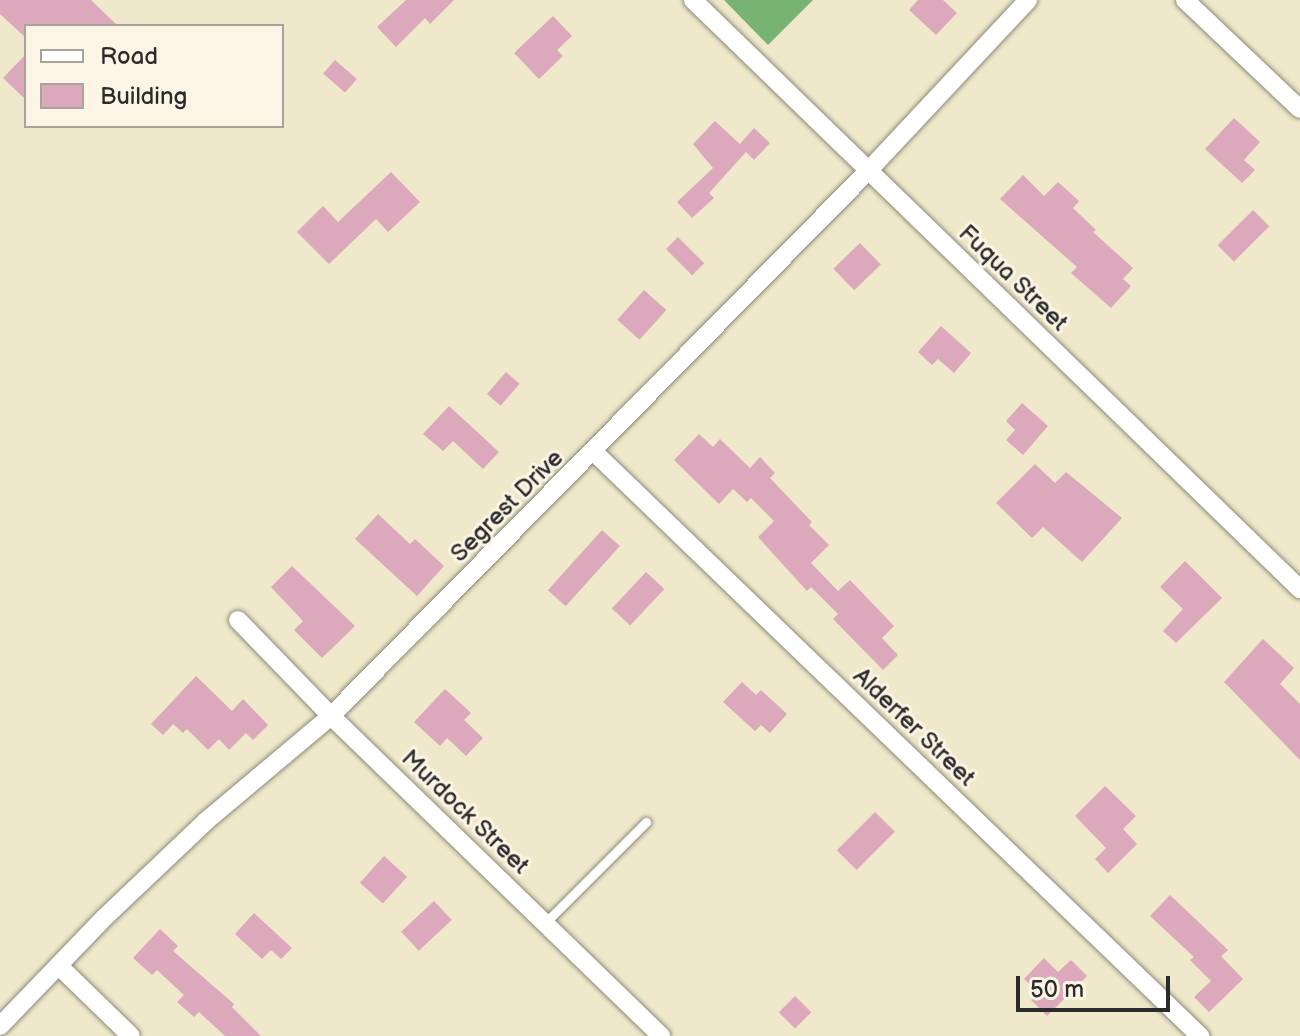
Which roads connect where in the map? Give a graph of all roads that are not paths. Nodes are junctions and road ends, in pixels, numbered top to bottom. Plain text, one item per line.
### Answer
1 (693, 0) edge
2 (1028, 0) edge
3 (1185, 0) edge
4 (1300, 109) edge
5 (869, 170) junction
6 (594, 452) junction
7 (1300, 589) edge
8 (238, 620) dead end
9 (331, 716) junction
10 (646, 822) dead end
11 (545, 923) junction
12 (59, 966) junction
13 (0, 1026) edge
14 (131, 1036) edge
15 (661, 1036) edge
16 (1200, 1036) edge

1 - 5 street, Fuqua Street
2 - 5 street, Segrest Drive
3 - 4 street
5 - 6 street, Segrest Drive
5 - 7 street, Fuqua Street
6 - 9 street, Segrest Drive
6 - 16 street, Alderfer Street
8 - 9 street, Murdock Street
9 - 11 street, Murdock Street
9 - 12 street, Segrest Drive
10 - 11 lane
11 - 15 street, Murdock Street
12 - 13 street, Segrest Drive
12 - 14 street

